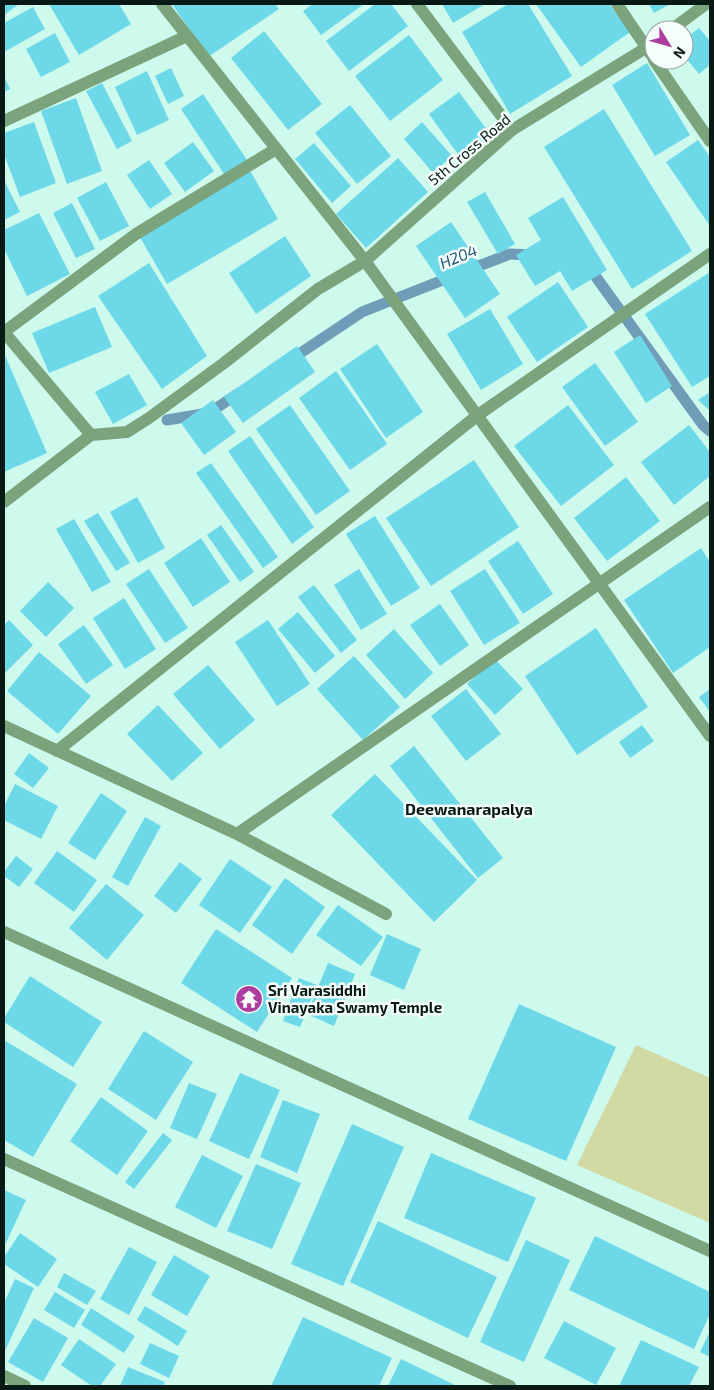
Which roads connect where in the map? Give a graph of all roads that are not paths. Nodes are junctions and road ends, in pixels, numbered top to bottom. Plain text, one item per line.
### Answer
1 (162, 4) edge
2 (417, 4) edge
3 (618, 4) edge
4 (706, 4) edge
5 (685, 20) edge
6 (187, 36) junction
7 (644, 41) edge
8 (644, 57) edge
9 (663, 70) edge
10 (4, 121) edge
11 (512, 130) junction
12 (710, 141) edge
13 (276, 149) junction
14 (710, 254) edge
15 (366, 261) junction
16 (4, 332) edge
17 (478, 415) junction
18 (91, 435) junction
19 (4, 502) edge
20 (710, 507) edge
21 (599, 584) junction
22 (4, 726) edge
23 (710, 736) edge
24 (57, 751) junction
25 (238, 834) junction
26 (386, 914) dead end
27 (4, 932) edge
28 (4, 1159) edge
29 (710, 1251) edge
30 (4, 1376) edge
31 (26, 1386) edge
32 (510, 1386) edge

1 - 6 street
2 - 11 street
3 - 7 street
4 - 5 street
6 - 10 street
6 - 13 street
8 - 11 street, 5th Cross Road
9 - 12 street
11 - 15 street, 5th Cross Road
13 - 15 street
13 - 16 street
14 - 17 street
15 - 17 street
15 - 18 street, 5th Cross Road
16 - 18 street
17 - 21 street
17 - 24 street
18 - 19 street
20 - 21 street
21 - 23 street
21 - 25 street
22 - 24 street
24 - 25 street
25 - 26 street
27 - 29 street
28 - 32 street
30 - 31 street

